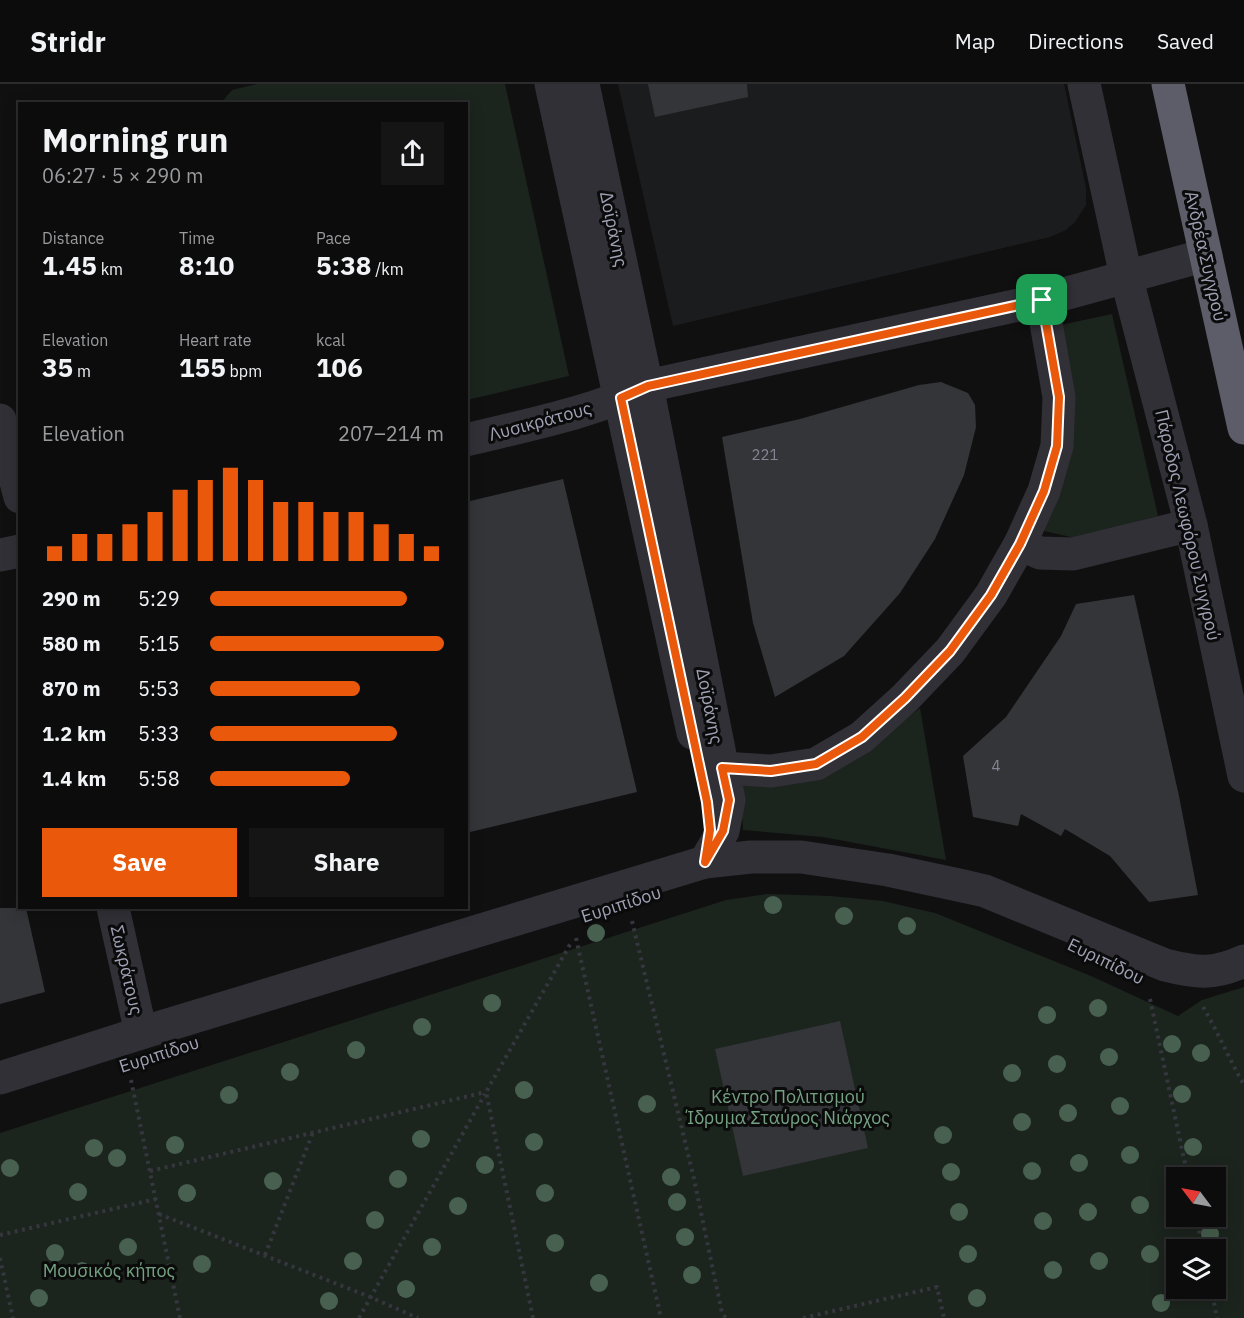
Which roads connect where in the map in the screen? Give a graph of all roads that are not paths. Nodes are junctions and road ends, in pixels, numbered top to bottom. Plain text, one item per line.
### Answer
1 (551, 84) edge
2 (584, 84) edge
3 (1084, 84) edge
4 (1168, 84) edge
5 (1206, 255) junction
6 (1126, 276) junction
7 (1042, 300) junction
8 (634, 392) junction
9 (0, 420) edge
10 (1244, 428) edge
11 (468, 440) edge
12 (18, 489) edge
13 (1191, 525) junction
14 (1020, 544) junction
15 (18, 551) edge
16 (0, 555) edge
17 (722, 768) junction
18 (1244, 776) edge
19 (705, 862) junction
20 (113, 909) edge
21 (1244, 961) edge
22 (141, 1033) junction
23 (0, 1078) edge

1 - 8 street, Δοϊράνης
2 - 8 street, Δοϊράνης
3 - 6 street
4 - 5 highway, Ανδρέα Συγγρού
5 - 6 street, Λυσικράτους
5 - 10 highway, Ανδρέα Συγγρού
6 - 7 street, Λυσικράτους
6 - 13 street, Πάροδος Λεωφόρου Συγγρού
7 - 8 street, Λυσικράτους
7 - 14 street
8 - 11 street, Λυσικράτους
8 - 17 street, Δοϊράνης
8 - 19 street, Δοϊράνης
9 - 12 street
13 - 14 street
13 - 18 street, Πάροδος Λεωφόρου Συγγρού
14 - 17 street
15 - 16 street
17 - 19 street, Δοϊράνης
19 - 21 street, Ευριπίδου
19 - 22 street, Ευριπίδου
20 - 22 street, Σωκράτους
22 - 23 street, Ευριπίδου

